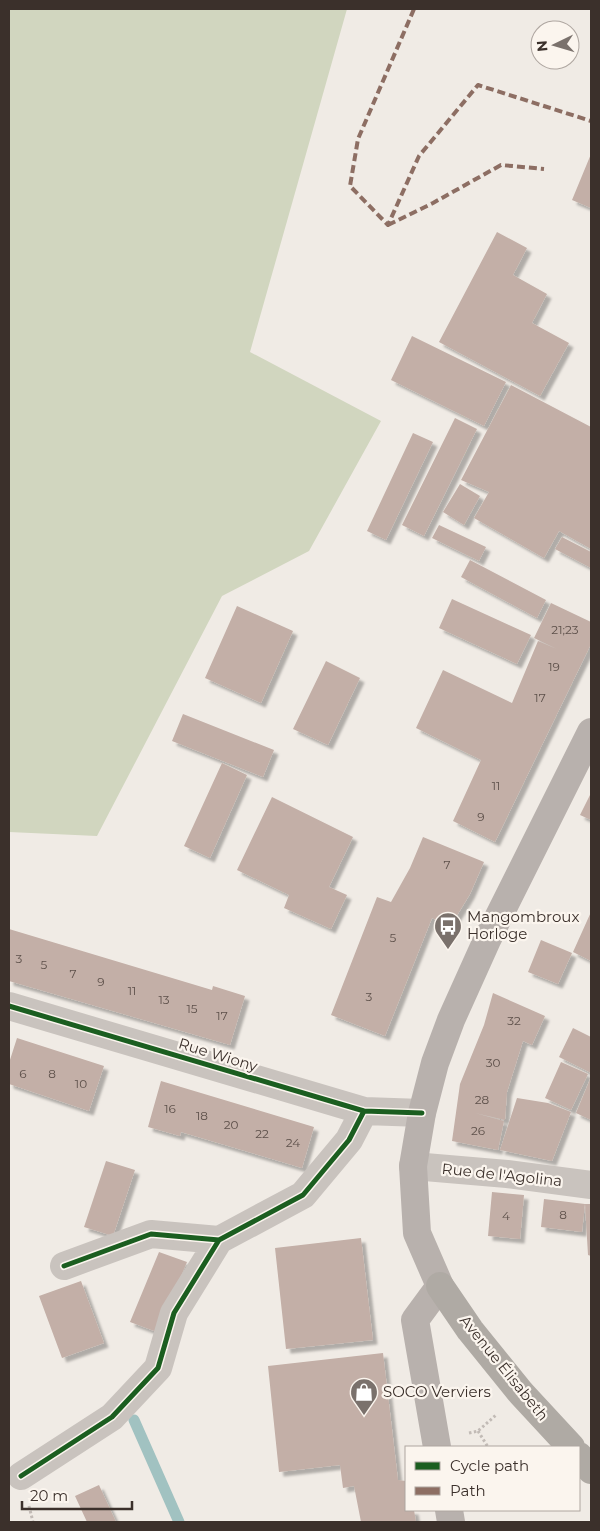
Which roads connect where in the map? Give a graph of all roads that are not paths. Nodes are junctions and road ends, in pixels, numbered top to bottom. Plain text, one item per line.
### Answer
1 (589, 740) edge
2 (9, 1006) edge
3 (364, 1111) junction
4 (422, 1113) junction
5 (413, 1166) junction
6 (591, 1185) edge
7 (219, 1240) junction
8 (64, 1266) dead end
9 (440, 1286) junction
10 (436, 1445) edge
11 (571, 1446) edge
12 (580, 1457) edge
13 (591, 1470) edge
14 (21, 1476) dead end

1 - 4 main road
2 - 3 street, Rue Wiony
3 - 4 street, Rue Wiony
3 - 7 street
4 - 5 main road
5 - 6 street, Rue de l'Agolina
5 - 9 main road
7 - 8 street
7 - 14 street
9 - 10 main road
9 - 11 highway, Avenue Élisabeth
12 - 13 highway

